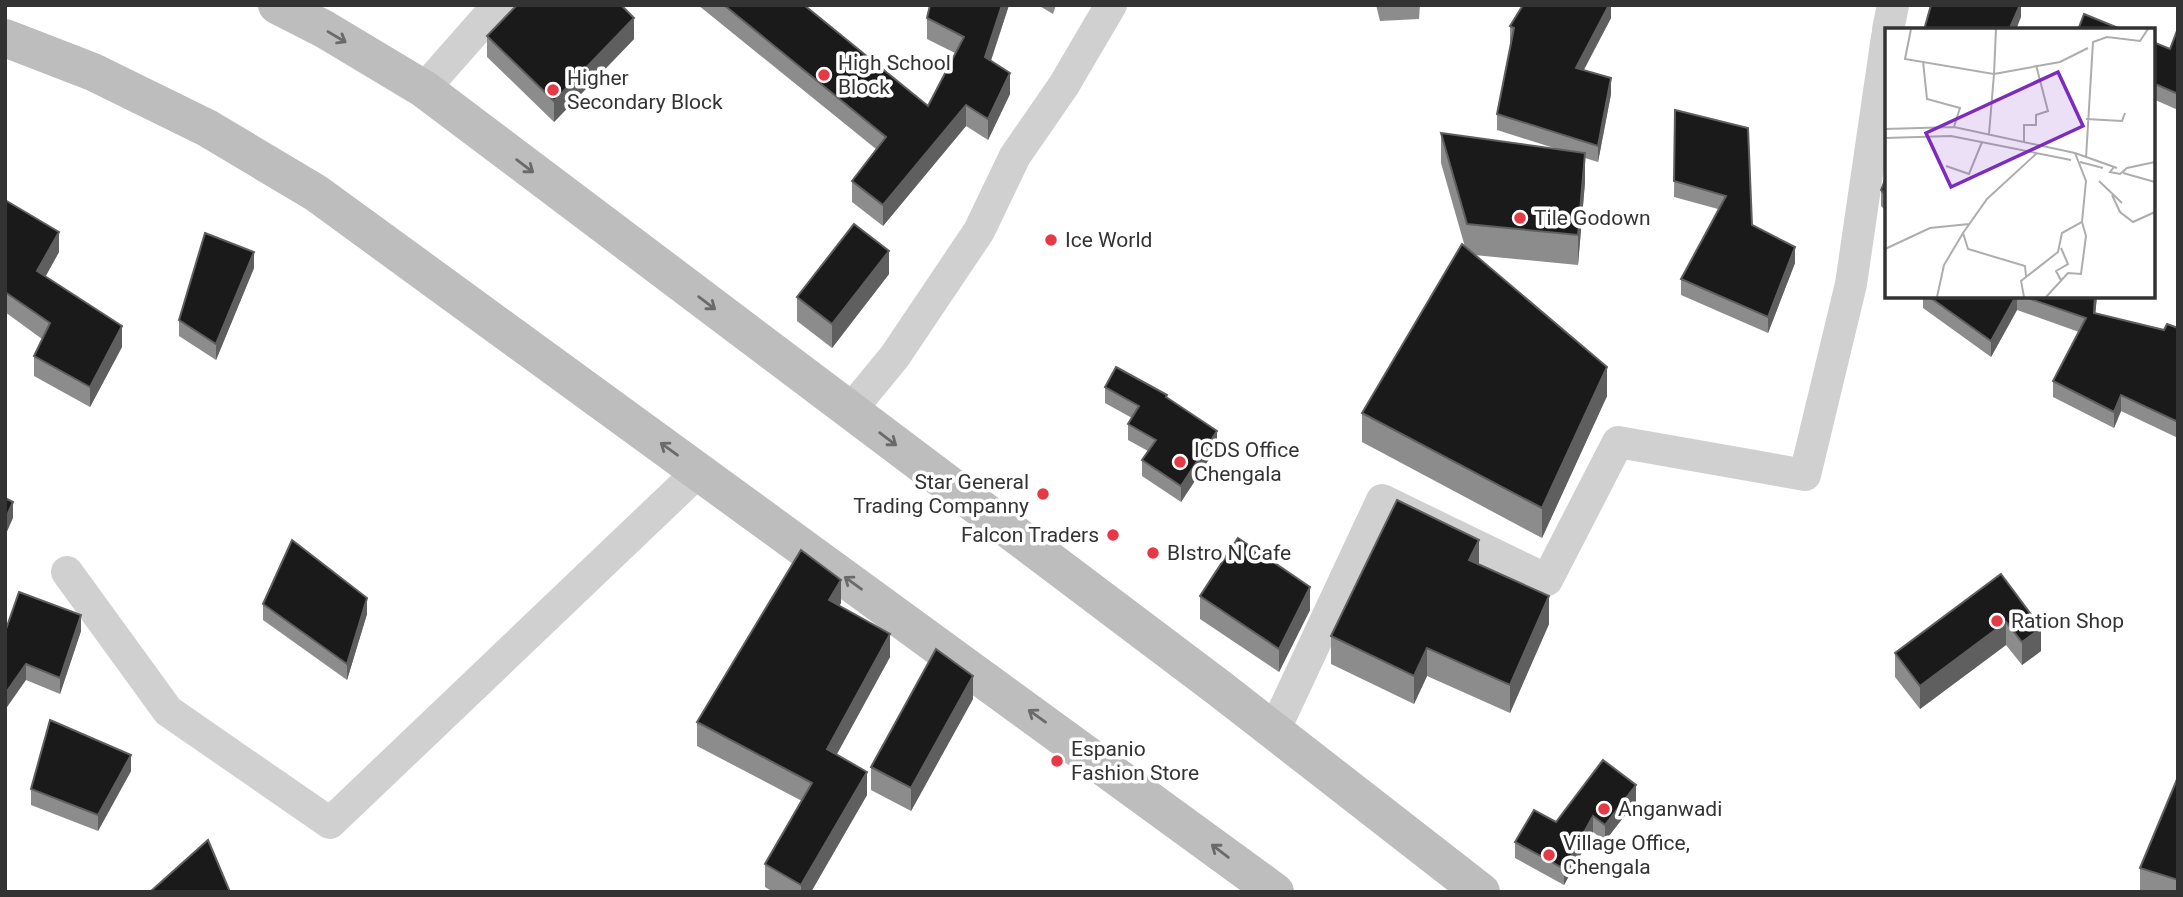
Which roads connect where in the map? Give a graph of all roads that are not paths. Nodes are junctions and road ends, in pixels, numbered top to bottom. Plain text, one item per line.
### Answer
1 (277, 5) edge
2 (498, 5) edge
3 (1111, 5) edge
4 (1892, 5) edge
5 (1888, 28) edge
6 (5, 38) edge
7 (1885, 51) edge
8 (424, 89) junction
9 (850, 411) junction
10 (699, 471) junction
11 (67, 572) dead end
12 (1274, 731) junction
13 (1275, 892) edge
14 (1481, 892) edge

1 -> 8 street
2 - 8 street
3 - 9 street
4 - 5 street
10 -> 6 street
7 - 12 street
8 -> 9 street
9 -> 12 street
10 - 11 street
13 -> 10 street
12 - 14 street

